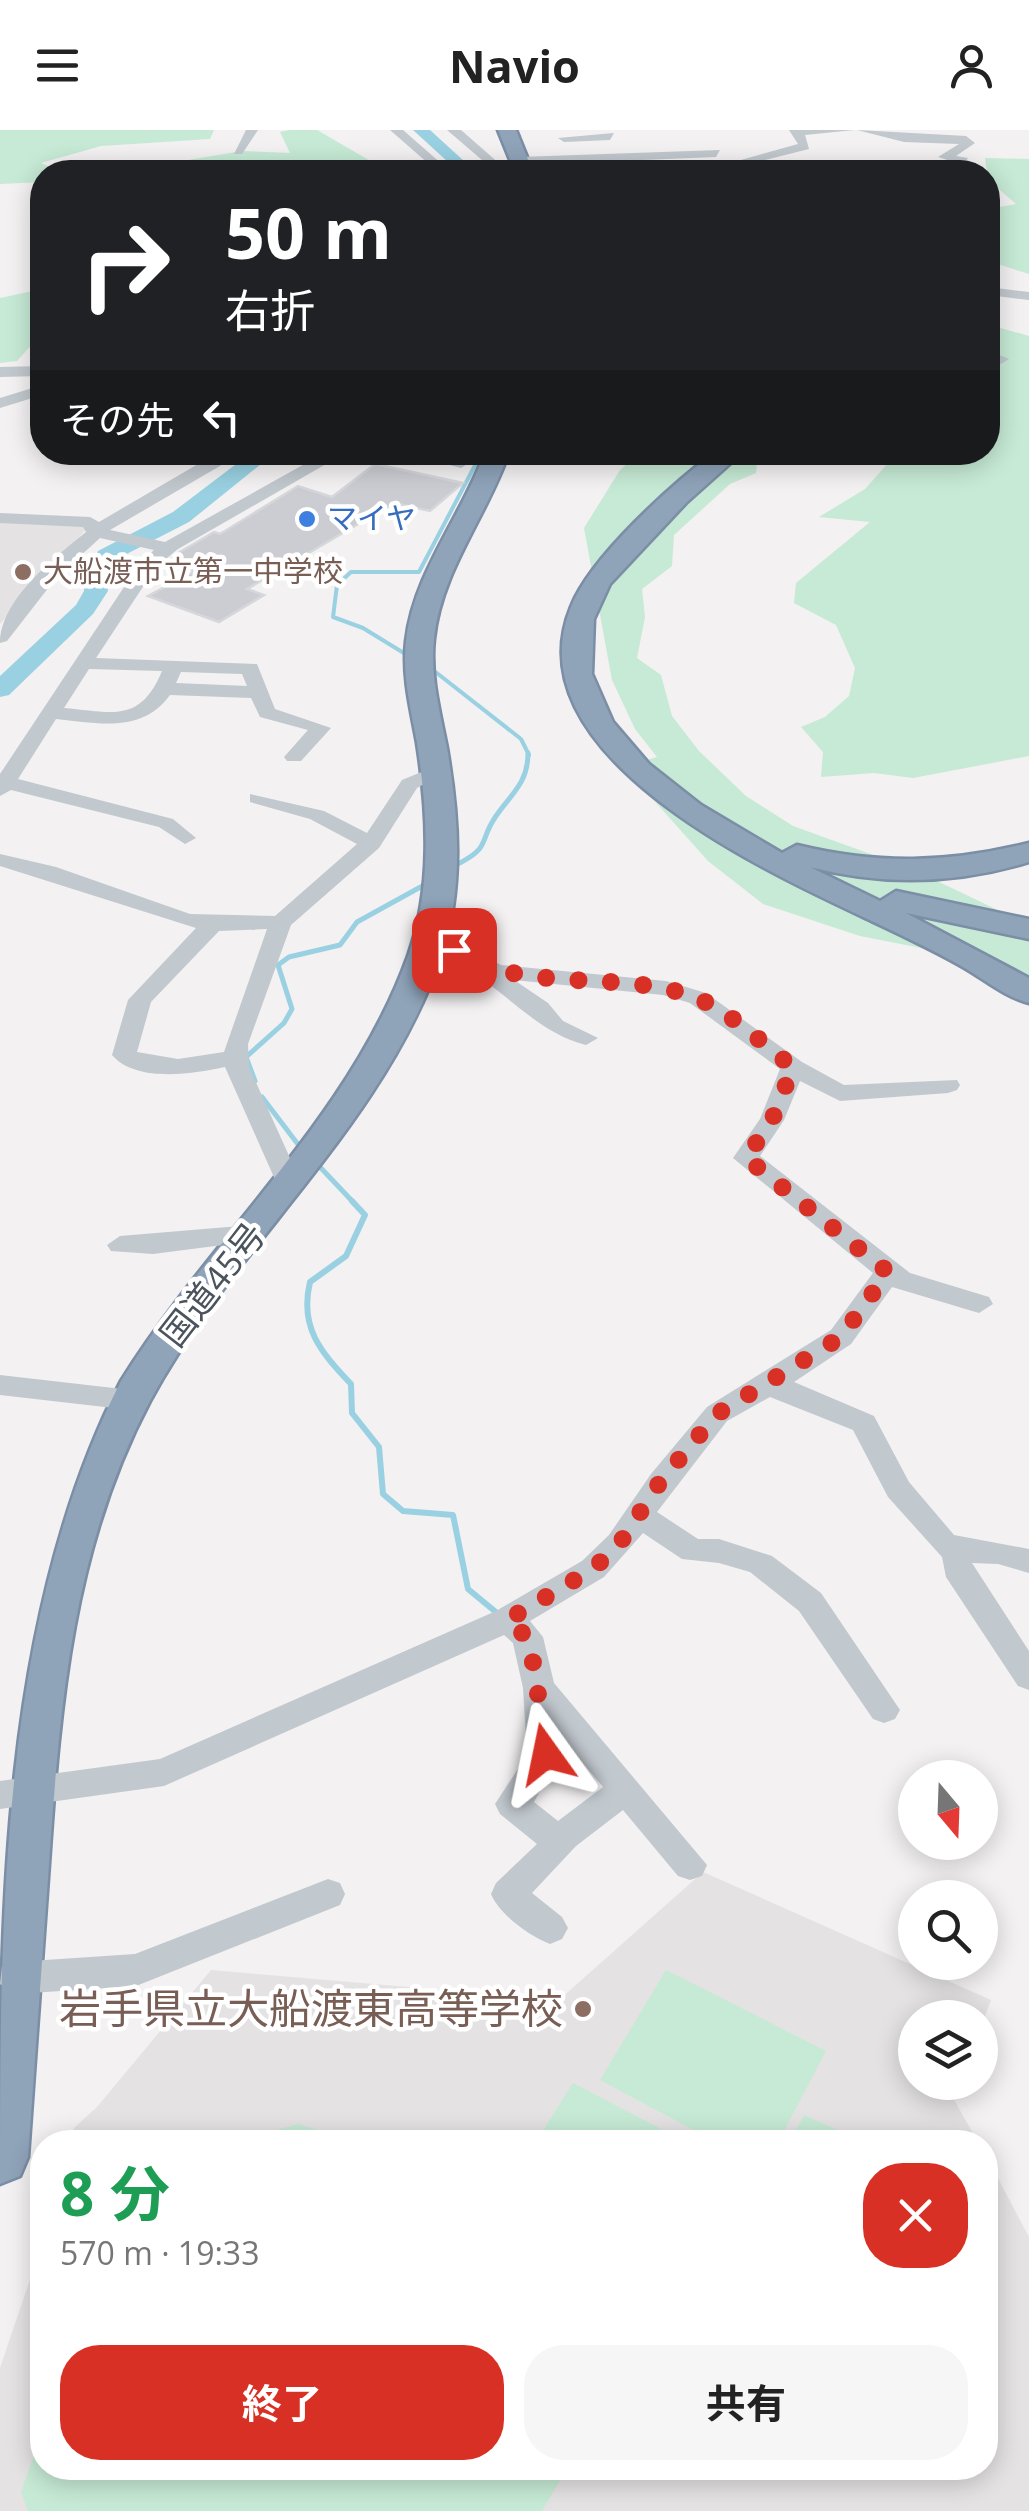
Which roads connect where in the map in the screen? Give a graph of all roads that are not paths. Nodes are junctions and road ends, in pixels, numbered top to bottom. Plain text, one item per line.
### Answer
1 (252, 130) edge
2 (396, 130) edge
3 (453, 130) edge
4 (507, 130) edge
5 (848, 130) edge
6 (863, 130) edge
7 (795, 131) edge
8 (609, 133) edge
9 (564, 138) dead end
10 (238, 151) dead end
11 (621, 157) junction
12 (588, 158) joint
13 (431, 160) edge
14 (501, 160) edge
15 (513, 160) edge
16 (575, 160) edge
17 (623, 160) edge
18 (722, 160) edge
19 (751, 160) edge
20 (959, 160) edge
21 (1000, 293) edge
22 (1029, 296) edge
23 (30, 371) edge
24 (0, 372) edge
25 (30, 394) edge
26 (0, 403) edge
27 (209, 465) edge
28 (314, 465) edge
29 (476, 465) edge
30 (713, 465) edge
31 (0, 518) edge
32 (98, 532) junction
33 (160, 546) junction
34 (0, 636) edge
35 (82, 663) junction
36 (172, 666) junction
37 (166, 689) junction
38 (256, 692) junction
39 (52, 713) junction
40 (294, 757) dead end
41 (436, 772) junction
42 (3, 786) edge
43 (257, 798) dead end
44 (186, 838) dead end
45 (371, 843) junction
46 (1029, 852) edge
47 (787, 859) junction
48 (0, 860) edge
49 (1029, 918) edge
50 (281, 922) junction
51 (214, 924) junction
52 (1029, 929) edge
53 (430, 935) junction
54 (477, 964) junction
55 (1029, 993) edge
56 (586, 1038) dead end
57 (235, 1056) junction
58 (793, 1067) junction
59 (948, 1085) dead end
60 (290, 1187) junction
61 (252, 1234) junction
62 (120, 1245) dead end
63 (888, 1272) junction
64 (979, 1304) dead end
65 (0, 1385) edge
66 (766, 1386) junction
67 (130, 1400) junction
68 (638, 1516) junction
69 (1029, 1539) edge
70 (969, 1552) junction
71 (1029, 1561) edge
72 (507, 1620) junction
73 (1029, 1677) edge
74 (539, 1688) junction
75 (884, 1710) dead end
76 (625, 1789) junction
77 (15, 1795) edge
78 (558, 1841) junction
79 (690, 1865) dead end
80 (328, 1894) dead end
81 (550, 1928) dead end
82 (15, 1978) junction
83 (0, 2157) edge

1 - 10 street
2 - 13 street
3 - 14 street
4 - 15 highway
5 - 7 street
6 - 20 street
7 - 19 street
8 - 9 street
8 - 11 street
11 - 12 street
11 - 17 street
11 - 18 street
12 - 16 street
21 - 22 street
23 - 24 street
25 - 26 street
27 - 32 street
28 - 33 street
29 - 41 highway, 国道45号
30 - 47 highway
31 - 32 street
32 - 33 street
32 - 34 street
33 - 35 street
35 - 36 street
35 - 39 street
36 - 37 street
36 - 38 street
37 - 38 street
37 - 39 street
38 - 40 street
39 - 42 street
41 - 45 street
41 - 53 highway, 国道45号
42 - 44 street
43 - 45 street
45 - 50 street
46 - 47 highway
47 - 49 highway
47 - 52 highway
47 - 55 highway
48 - 51 street
50 - 51 street
50 - 57 street
51 - 57 street
53 - 54 street
53 - 60 highway, 国道45号
54 - 56 street
54 - 58 street
57 - 60 street
58 - 59 street
58 - 63 street
60 - 61 highway, 国道45号
61 - 62 street
61 - 67 highway, 国道45号
63 - 64 street
63 - 66 street
65 - 67 street
66 - 68 street
66 - 70 street
67 - 77 highway, 国道45号
68 - 72 street
68 - 75 street
69 - 70 street
70 - 71 street
70 - 73 street
72 - 74 street
72 - 77 street
74 - 76 street
74 - 78 street
76 - 78 street
76 - 79 street
77 - 82 highway, 国道45号
78 - 81 street
80 - 82 street
82 - 83 highway, 国道45号

